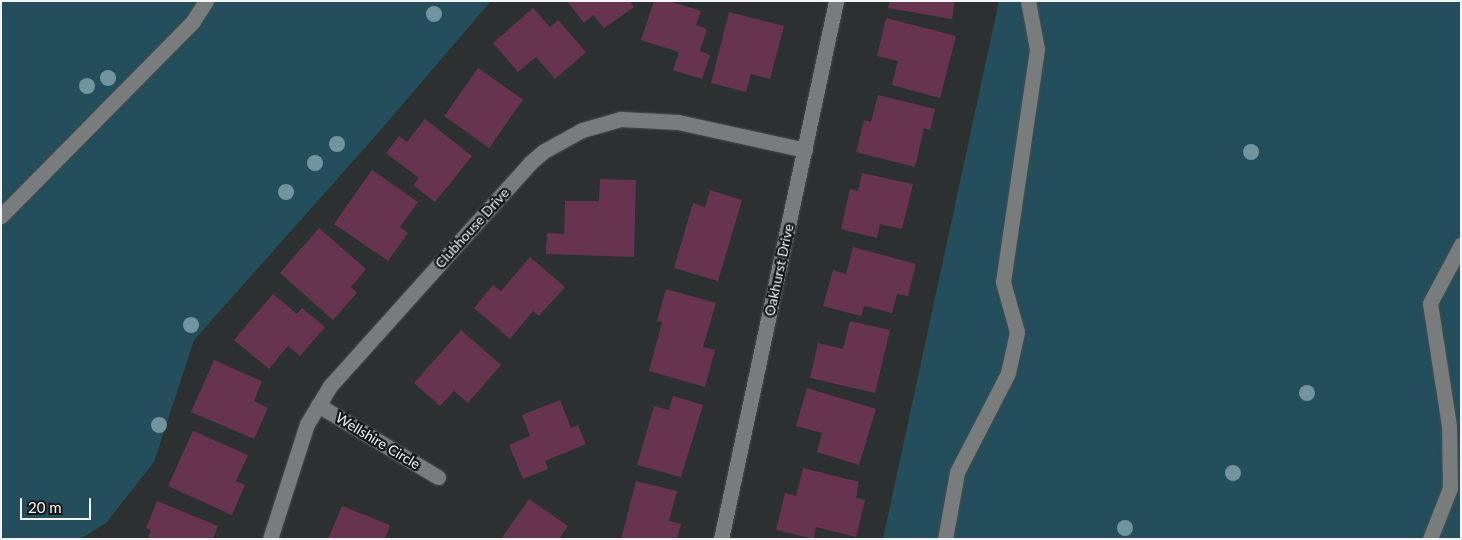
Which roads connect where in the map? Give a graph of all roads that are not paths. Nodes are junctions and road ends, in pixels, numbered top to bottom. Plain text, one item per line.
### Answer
1 (206, 1) edge
2 (836, 1) edge
3 (1028, 1) edge
4 (805, 150) junction
5 (1, 216) edge
6 (1461, 245) edge
7 (318, 405) junction
8 (438, 477) dead end
9 (270, 539) edge
10 (722, 539) edge
11 (944, 539) edge
12 (1430, 539) edge

1 - 5 street
2 - 4 street, Oakhurst Drive
3 - 11 street
4 - 7 street, Clubhouse Drive
4 - 10 street, Oakhurst Drive
6 - 12 street
7 - 8 street, Wellshire Circle
7 - 9 street, Clubhouse Drive

